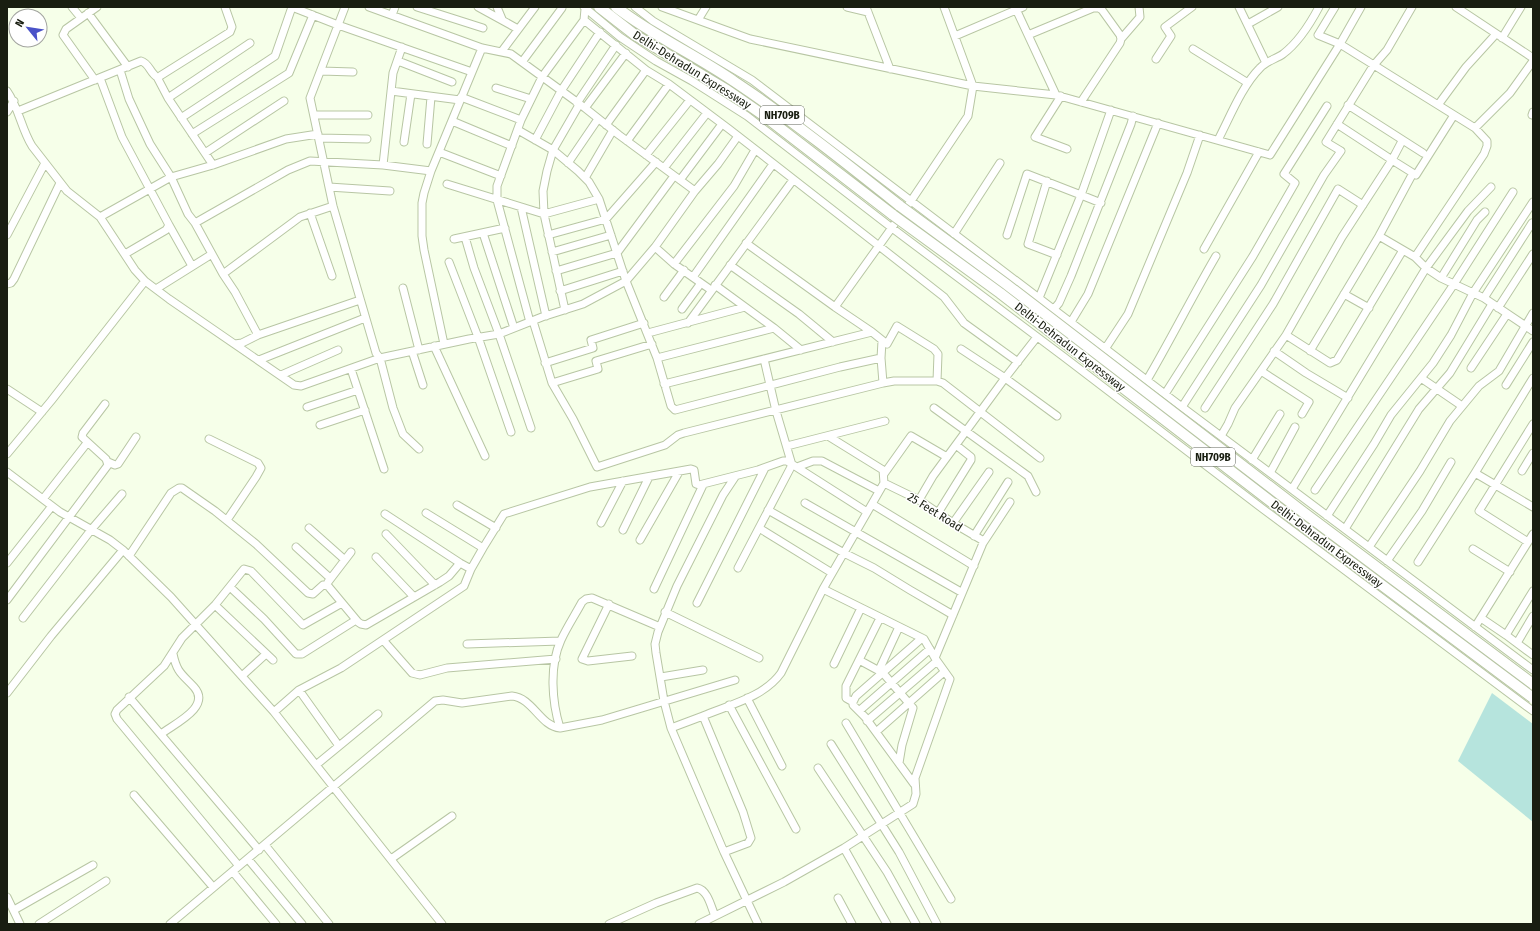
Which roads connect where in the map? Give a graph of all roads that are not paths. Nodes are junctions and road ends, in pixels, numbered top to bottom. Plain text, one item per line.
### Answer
1 (72, 7) edge
2 (97, 7) edge
3 (225, 7) edge
4 (292, 7) edge
5 (345, 7) edge
6 (369, 7) edge
7 (395, 7) edge
8 (417, 7) edge
9 (473, 7) edge
10 (497, 7) edge
11 (535, 7) edge
12 (599, 7) edge
13 (616, 7) edge
14 (635, 7) edge
15 (662, 7) edge
16 (706, 7) edge
17 (847, 7) edge
18 (944, 7) edge
19 (1023, 7) edge
20 (1139, 7) edge
21 (1192, 7) edge
22 (1239, 7) edge
23 (1278, 7) edge
24 (1318, 7) edge
25 (1335, 7) edge
26 (1361, 7) edge
27 (1412, 7) edge
28 (1456, 7) edge
29 (1521, 7) edge
30 (479, 8) edge
31 (562, 8) edge
32 (585, 8) edge
33 (867, 9) edge
34 (1016, 9) edge
35 (88, 13) junction
36 (313, 15) junction
37 (392, 15) junction
38 (81, 18) junction
39 (502, 19) junction
40 (584, 20) junction
41 (698, 20) junction
42 (1248, 24) junction
43 (338, 25) junction
44 (483, 28) dead end
45 (518, 29) junction
46 (600, 32) junction
47 (1028, 35) junction
48 (955, 36) junction
49 (1499, 36) junction
50 (1121, 39) junction
51 (250, 43) dead end
52 (1340, 44) junction
53 (616, 45) junction
54 (402, 47) junction
55 (482, 48) junction
56 (1193, 49) dead end
57 (502, 51) junction
58 (626, 53) junction
59 (1533, 58) edge
60 (1156, 59) dead end
61 (398, 61) junction
62 (522, 62) junction
63 (1533, 62) edge
64 (1266, 63) junction
65 (1373, 66) junction
66 (128, 67) junction
67 (890, 69) junction
68 (120, 70) junction
69 (646, 70) junction
70 (321, 71) junction
71 (354, 72) dead end
72 (472, 72) junction
73 (157, 77) junction
74 (542, 77) junction
75 (98, 79) junction
76 (452, 82) dead end
77 (1248, 83) junction
78 (669, 84) junction
79 (973, 86) junction
80 (496, 88) dead end
81 (7, 91) edge
82 (561, 91) junction
83 (391, 92) junction
84 (410, 94) junction
85 (1059, 95) junction
86 (431, 97) junction
87 (168, 98) junction
88 (461, 99) junction
89 (531, 99) junction
90 (690, 100) junction
91 (14, 101) junction
92 (284, 101) dead end
93 (1081, 102) junction
94 (581, 105) junction
95 (1348, 105) junction
96 (1438, 105) junction
97 (1327, 106) dead end
98 (1111, 110) junction
99 (18, 111) junction
100 (7, 112) edge
101 (707, 113) junction
102 (314, 115) junction
103 (368, 115) dead end
104 (1454, 115) junction
105 (1133, 116) junction
106 (181, 118) junction
107 (598, 119) junction
108 (521, 120) junction
109 (452, 121) junction
110 (1158, 123) junction
111 (722, 124) junction
112 (1336, 124) junction
113 (606, 125) junction
114 (1475, 128) junction
115 (518, 130) junction
116 (613, 130) junction
117 (192, 134) junction
118 (1200, 135) junction
119 (318, 136) junction
120 (738, 136) junction
121 (367, 138) dead end
122 (535, 140) junction
123 (1218, 140) junction
124 (627, 141) junction
125 (1402, 141) junction
126 (404, 142) dead end
127 (427, 144) dead end
128 (512, 146) junction
129 (1067, 149) dead end
130 (553, 150) junction
131 (755, 150) junction
132 (439, 152) junction
133 (1259, 152) junction
134 (204, 153) junction
135 (1423, 153) dead end
136 (646, 155) junction
137 (1392, 160) junction
138 (323, 161) junction
139 (656, 162) junction
140 (45, 163) junction
141 (568, 163) junction
142 (1000, 163) dead end
143 (773, 164) junction
144 (213, 165) junction
145 (383, 165) junction
146 (664, 168) junction
147 (431, 171) junction
148 (1413, 173) junction
149 (501, 176) junction
150 (172, 177) junction
151 (585, 178) junction
152 (677, 178) junction
153 (793, 180) junction
154 (1048, 181) junction
155 (60, 182) junction
156 (447, 184) dead end
157 (329, 187) junction
158 (1491, 188) dead end
159 (149, 189) junction
160 (390, 191) dead end
161 (695, 191) junction
162 (1513, 192) dead end
163 (1081, 195) junction
164 (599, 199) junction
165 (497, 200) junction
166 (911, 201) junction
167 (1533, 202) edge
168 (1101, 203) junction
169 (1363, 205) junction
170 (333, 206) junction
171 (521, 207) junction
172 (1485, 212) dead end
173 (310, 213) junction
174 (544, 214) junction
175 (100, 217) junction
176 (606, 219) junction
177 (196, 223) junction
178 (1532, 223) edge
179 (169, 225) junction
180 (505, 228) junction
181 (892, 228) junction
182 (483, 233) junction
183 (954, 234) junction
184 (7, 235) edge
185 (548, 235) junction
186 (611, 235) junction
187 (1007, 235) dead end
188 (1378, 236) junction
189 (465, 237) junction
190 (454, 239) dead end
191 (746, 243) junction
192 (879, 246) junction
193 (654, 247) junction
194 (1204, 249) dead end
195 (1403, 250) junction
196 (552, 252) junction
197 (617, 253) junction
198 (125, 254) junction
199 (212, 254) junction
200 (1533, 254) edge
201 (1057, 255) junction
202 (1216, 256) dead end
203 (1415, 257) junction
204 (449, 262) dead end
205 (674, 264) junction
206 (730, 264) junction
207 (192, 266) junction
208 (1426, 268) junction
209 (684, 270) junction
210 (556, 271) junction
211 (623, 271) junction
212 (223, 274) junction
213 (332, 276) dead end
214 (693, 277) junction
215 (1441, 278) junction
216 (145, 281) junction
217 (626, 281) junction
218 (701, 283) junction
219 (7, 284) edge
220 (1454, 284) junction
221 (403, 288) dead end
222 (713, 288) junction
223 (156, 289) junction
224 (560, 291) junction
225 (1473, 293) junction
226 (1344, 294) junction
227 (664, 297) dead end
228 (1039, 298) junction
229 (1484, 298) junction
230 (360, 300) junction
231 (1492, 304) junction
232 (745, 307) junction
233 (835, 307) junction
234 (1369, 308) junction
235 (1498, 308) junction
236 (682, 309) dead end
237 (565, 310) junction
238 (1054, 310) junction
239 (1533, 313) edge
240 (1507, 314) junction
241 (546, 316) junction
242 (365, 318) junction
243 (531, 321) junction
244 (1071, 322) junction
245 (644, 323) junction
246 (688, 323) junction
247 (1525, 326) junction
248 (514, 328) junction
249 (774, 328) junction
250 (1533, 331) edge
251 (872, 332) junction
252 (648, 333) junction
253 (499, 334) junction
254 (258, 335) junction
255 (1286, 335) junction
256 (478, 337) junction
257 (1037, 337) junction
258 (882, 341) junction
259 (833, 342) junction
260 (1533, 342) edge
261 (235, 344) junction
262 (444, 344) junction
263 (652, 344) junction
264 (434, 346) junction
265 (961, 349) dead end
266 (1105, 349) junction
267 (338, 350) dead end
268 (416, 350) junction
269 (801, 350) junction
270 (1310, 350) junction
271 (1274, 351) junction
272 (380, 358) junction
273 (657, 358) junction
274 (881, 358) junction
275 (764, 359) junction
276 (259, 360) junction
277 (1018, 362) junction
278 (545, 363) junction
279 (1471, 368) dead end
280 (351, 369) junction
281 (1261, 371) junction
282 (281, 375) junction
283 (1005, 378) junction
284 (1421, 378) junction
285 (1533, 378) edge
286 (1147, 380) junction
287 (937, 381) junction
288 (552, 383) junction
289 (883, 383) junction
290 (423, 384) dead end
291 (664, 384) junction
292 (771, 385) junction
293 (1506, 385) dead end
294 (1437, 388) junction
295 (7, 389) edge
296 (358, 390) junction
297 (1165, 394) junction
298 (1348, 398) junction
299 (105, 404) dead end
300 (1462, 406) junction
301 (307, 407) dead end
302 (1182, 407) junction
303 (934, 408) dead end
304 (1206, 408) dead end
305 (365, 410) junction
306 (776, 411) junction
307 (42, 412) junction
308 (980, 413) junction
309 (1280, 414) dead end
310 (1302, 414) dead end
311 (1057, 416) dead end
312 (886, 421) dead end
313 (1533, 424) edge
314 (320, 425) dead end
315 (1295, 427) dead end
316 (531, 428) dead end
317 (511, 432) dead end
318 (966, 432) junction
319 (1222, 433) junction
320 (828, 436) junction
321 (136, 438) dead end
322 (208, 439) dead end
323 (87, 443) junction
324 (956, 445) junction
325 (787, 446) junction
326 (10, 447) edge
327 (419, 448) dead end
328 (7, 454) edge
329 (485, 456) dead end
330 (947, 457) junction
331 (1040, 458) dead end
332 (1532, 458) edge
333 (1252, 460) junction
334 (108, 462) junction
335 (1451, 462) dead end
336 (794, 466) junction
337 (765, 468) junction
338 (1273, 468) junction
339 (384, 469) dead end
340 (1522, 471) dead end
341 (7, 472) edge
342 (679, 472) junction
343 (989, 472) dead end
344 (1475, 473) junction
345 (884, 474) junction
346 (649, 477) junction
347 (735, 477) junction
348 (623, 481) junction
349 (1008, 482) dead end
350 (884, 483) junction
351 (1495, 484) junction
352 (703, 485) junction
353 (1292, 489) junction
354 (1315, 490) dead end
355 (879, 491) junction
356 (1036, 492) dead end
357 (122, 494) dead end
358 (43, 500) junction
359 (919, 500) junction
360 (1010, 502) dead end
361 (804, 503) dead end
362 (872, 504) junction
363 (457, 505) dead end
364 (52, 506) junction
365 (1533, 507) edge
366 (768, 510) junction
367 (1330, 511) junction
368 (867, 512) junction
369 (426, 513) dead end
370 (938, 513) junction
371 (385, 514) dead end
372 (69, 518) junction
373 (227, 520) junction
374 (601, 523) dead end
375 (953, 524) junction
376 (1348, 524) junction
377 (309, 528) dead end
378 (496, 528) junction
379 (759, 528) junction
380 (91, 530) junction
381 (623, 530) dead end
382 (855, 532) junction
383 (386, 534) dead end
384 (1533, 534) edge
385 (974, 536) junction
386 (640, 540) dead end
387 (1372, 542) junction
388 (1528, 542) junction
389 (983, 543) junction
390 (296, 547) dead end
391 (483, 548) junction
392 (1473, 549) dead end
393 (123, 550) junction
394 (351, 552) dead end
395 (844, 553) junction
396 (129, 556) junction
397 (376, 557) dead end
398 (1390, 557) junction
399 (344, 560) junction
400 (1418, 562) dead end
401 (460, 563) junction
402 (7, 564) edge
403 (974, 566) junction
404 (738, 568) dead end
405 (472, 569) junction
406 (1510, 572) junction
407 (832, 573) junction
408 (330, 578) junction
409 (325, 585) junction
410 (435, 585) junction
411 (230, 587) junction
412 (654, 589) dead end
413 (823, 589) junction
414 (1533, 591) edge
415 (961, 592) junction
416 (414, 597) junction
417 (7, 600) edge
418 (342, 603) junction
419 (697, 603) dead end
420 (608, 604) junction
421 (215, 605) junction
422 (861, 608) junction
423 (665, 612) junction
424 (953, 614) junction
425 (1533, 616) edge
426 (23, 618) dead end
427 (880, 618) junction
428 (1481, 618) junction
429 (356, 620) junction
430 (197, 625) junction
431 (660, 627) junction
432 (899, 627) junction
433 (1475, 627) junction
434 (1506, 636) junction
435 (922, 638) junction
436 (383, 640) junction
437 (560, 642) junction
438 (1517, 643) junction
439 (467, 644) dead end
440 (930, 649) junction
441 (173, 654) junction
442 (266, 654) junction
443 (1533, 655) edge
444 (632, 656) dead end
445 (759, 658) dead end
446 (556, 659) junction
447 (936, 659) junction
448 (272, 660) dead end
449 (859, 660) junction
450 (834, 664) dead end
451 (704, 670) dead end
452 (1533, 670) edge
453 (881, 672) junction
454 (944, 672) junction
455 (242, 675) junction
456 (661, 677) junction
457 (735, 680) dead end
458 (892, 683) junction
459 (1533, 684) edge
460 (298, 690) junction
461 (7, 693) edge
462 (900, 693) junction
463 (129, 697) junction
464 (747, 698) junction
465 (1533, 698) edge
466 (664, 701) junction
467 (853, 702) junction
468 (909, 702) junction
469 (729, 705) junction
470 (859, 711) junction
471 (1533, 711) edge
472 (274, 712) junction
473 (378, 714) dead end
474 (703, 716) junction
475 (868, 721) junction
476 (846, 723) dead end
477 (560, 728) junction
478 (672, 728) junction
479 (876, 732) junction
480 (161, 734) junction
481 (831, 744) dead end
482 (339, 746) junction
483 (899, 763) junction
484 (316, 765) junction
485 (782, 766) dead end
486 (818, 768) dead end
487 (914, 784) junction
488 (334, 786) junction
489 (134, 795) dead end
490 (899, 813) junction
491 (452, 816) dead end
492 (881, 825) junction
493 (796, 829) dead end
494 (863, 836) junction
495 (265, 845) junction
496 (844, 848) junction
497 (259, 850) junction
498 (724, 852) junction
499 (248, 859) junction
500 (391, 859) junction
501 (93, 865) dead end
502 (239, 866) junction
503 (233, 872) junction
504 (106, 881) dead end
505 (213, 887) junction
506 (7, 898) edge
507 (838, 898) dead end
508 (951, 899) dead end
509 (747, 900) junction
510 (14, 910) junction
511 (715, 916) junction
512 (20, 924) edge
513 (39, 924) edge
514 (170, 924) edge
515 (276, 924) edge
516 (302, 924) edge
517 (329, 924) edge
518 (442, 924) edge
519 (609, 924) edge
520 (700, 924) edge
521 (758, 924) edge
522 (852, 924) edge
523 (887, 924) edge
524 (916, 924) edge
525 (937, 924) edge

1 - 38 street
2 - 35 street
3 - 73 street
4 - 36 street
4 - 106 street
5 - 43 street
6 - 37 street
7 - 37 street
8 - 44 street
9 - 30 street
10 - 39 street
11 - 45 street
12 - 465 highway, Delhi-Dehradun Expressway / NH709B, bridge
13 - 459 highway, Delhi-Dehradun Expressway / NH709B, bridge
14 - 166 street
15 - 41 street
16 - 41 street
17 - 33 street
18 - 48 street
19 - 34 street
20 - 50 street
21 - 60 street
22 - 42 street
23 - 42 street
24 - 64 street
25 - 52 street
26 - 52 street
27 - 65 street
28 - 49 street
29 - 49 street
30 - 39 street
31 - 62 street
32 - 40 street
32 - 181 street
33 - 67 street
34 - 47 street
34 - 48 street
35 - 38 street
35 - 66 street
36 - 43 street
36 - 117 street
37 - 55 street
38 - 75 street
39 - 45 street
40 - 46 street
40 - 74 street
41 - 67 street
42 - 64 street
43 - 54 street
43 - 70 street
45 - 57 street
46 - 53 street
46 - 82 street
47 - 50 street
47 - 85 street
48 - 79 street
49 - 59 street
49 - 96 street
50 - 93 street
51 - 87 street
52 - 65 street
52 - 133 street
53 - 58 street
53 - 94 street
54 - 61 street
54 - 72 street
55 - 57 street
55 - 72 street
56 - 77 street
57 - 62 street
58 - 69 street
58 - 94 street
61 - 76 street
61 - 83 street
62 - 74 street
63 - 114 street
64 - 77 street
65 - 95 street
65 - 96 street
66 - 68 street
66 - 73 street
67 - 79 street
68 - 75 street
68 - 150 street
69 - 78 street
69 - 113 street
70 - 71 street
70 - 102 street
72 - 88 street
73 - 87 street
74 - 82 street
74 - 89 street
75 - 99 street
75 - 159 street
77 - 123 street
78 - 90 street
78 - 124 street
79 - 85 street
79 - 166 street
80 - 89 street
81 - 91 street
82 - 94 street
82 - 122 street
83 - 84 street
83 - 145 street
84 - 86 street
84 - 126 street
85 - 93 street
85 - 129 street
86 - 88 street
86 - 127 street
87 - 106 street
88 - 108 street
88 - 109 street
89 - 108 street
90 - 101 street
90 - 136 street
91 - 99 street
91 - 100 street
92 - 134 street
93 - 98 street
94 - 107 street
94 - 130 street
95 - 112 street
95 - 125 street
96 - 104 street
97 - 297 street
98 - 105 street
98 - 163 street
99 - 140 street
101 - 111 street
101 - 146 street
102 - 103 street
102 - 119 street
104 - 114 street
104 - 148 street
105 - 110 street
105 - 168 street
106 - 117 street
107 - 113 street
107 - 141 street
108 - 115 street
109 - 128 street
109 - 132 street
110 - 118 street
110 - 244 street
111 - 120 street
111 - 152 street
112 - 137 street
112 - 302 street
113 - 116 street
114 - 203 street
115 - 122 street
115 - 128 street
116 - 124 street
116 - 151 street
117 - 134 street
118 - 123 street
118 - 266 street
119 - 121 street
119 - 138 street
119 - 144 street
120 - 131 street
120 - 161 street
122 - 130 street
123 - 133 street
124 - 136 street
125 - 135 street
125 - 137 street
128 - 149 street
130 - 141 street
130 - 174 street
131 - 143 street
131 - 205 street
132 - 147 street
132 - 149 street
133 - 194 street
134 - 144 street
136 - 139 street
137 - 148 street
137 - 169 street
138 - 145 street
138 - 157 street
138 - 177 street
139 - 146 street
139 - 176 street
140 - 155 street
140 - 184 street
141 - 151 street
142 - 183 street
143 - 153 street
143 - 214 street
144 - 150 street
145 - 147 street
146 - 152 street
147 - 262 street
148 - 188 street
149 - 165 street
150 - 159 street
150 - 177 street
151 - 164 street
152 - 161 street
152 - 197 street
153 - 191 street
153 - 192 street
154 - 163 street
154 - 187 street
154 - 201 street
155 - 175 street
155 - 219 street
156 - 165 street
157 - 160 street
157 - 170 street
158 - 208 street
159 - 175 street
159 - 179 street
161 - 193 street
162 - 220 street
163 - 168 street
163 - 201 street
164 - 174 street
164 - 176 street
165 - 171 street
165 - 180 street
166 - 181 street
166 - 183 street
167 - 225 street
168 - 238 street
169 - 255 street
169 - 304 street
170 - 173 street
170 - 230 street
171 - 174 street
171 - 241 street
172 - 215 street
173 - 212 street
173 - 213 street
174 - 185 street
175 - 198 street
176 - 185 street
176 - 186 street
177 - 199 street
178 - 229 street
179 - 198 street
179 - 207 street
180 - 182 street
180 - 243 street
181 - 192 street
181 - 257 street
182 - 189 street
182 - 248 street
183 - 228 street
185 - 196 street
186 - 196 street
186 - 197 street
188 - 195 street
188 - 226 street
189 - 190 street
189 - 253 street
191 - 206 street
191 - 233 street
192 - 233 street
192 - 277 street
193 - 205 street
193 - 217 street
195 - 203 street
195 - 234 street
196 - 210 street
197 - 210 street
197 - 211 street
198 - 216 street
199 - 207 street
199 - 212 street
200 - 235 street
201 - 228 street
202 - 286 street
203 - 208 street
204 - 256 street
205 - 209 street
206 - 222 street
206 - 259 street
207 - 223 street
208 - 215 street
208 - 298 street
209 - 214 street
209 - 227 street
210 - 224 street
211 - 217 street
211 - 224 street
212 - 254 street
214 - 218 street
215 - 220 street
216 - 223 street
216 - 307 street
217 - 237 street
217 - 245 street
218 - 222 street
218 - 236 street
220 - 225 street
220 - 354 street
221 - 268 street
222 - 232 street
222 - 246 street
223 - 261 street
224 - 237 street
225 - 229 street
225 - 284 street
226 - 234 street
226 - 270 street
228 - 238 street
229 - 231 street
230 - 242 street
230 - 254 street
231 - 235 street
231 - 294 street
232 - 246 street
232 - 249 street
233 - 251 street
234 - 270 street
235 - 240 street
237 - 241 street
238 - 244 street
239 - 247 street
240 - 247 street
240 - 279 street
241 - 243 street
242 - 272 street
242 - 276 street
243 - 248 street
243 - 278 street
244 - 266 street
245 - 252 street
245 - 278 street
246 - 252 street
247 - 250 street
247 - 300 street
248 - 253 street
249 - 269 street
249 - 273 street
251 - 258 street
251 - 259 street
252 - 263 street
253 - 256 street
253 - 316 street
254 - 261 street
255 - 270 street
255 - 271 street
256 - 262 street
256 - 317 street
257 - 277 street
257 - 471 street
258 - 274 street
258 - 287 street
259 - 269 street
260 - 293 street
261 - 276 street
262 - 264 street
263 - 273 street
263 - 288 street
264 - 268 street
264 - 329 street
265 - 283 street
266 - 286 street
267 - 282 street
268 - 272 street
268 - 290 street
269 - 275 street
271 - 281 street
271 - 298 street
272 - 280 street
272 - 327 street
273 - 291 street
274 - 289 street
274 - 292 street
275 - 291 street
275 - 292 street
276 - 282 street
277 - 283 street
278 - 288 street
280 - 282 street
280 - 296 street
281 - 310 street
281 - 319 street
283 - 308 street
283 - 311 street
284 - 294 street
284 - 367 street
285 - 344 street
286 - 297 street
287 - 289 street
287 - 308 street
288 - 306 street
289 - 306 street
291 - 292 street
292 - 306 street
294 - 300 street
294 - 376 street
295 - 307 street
296 - 301 street
296 - 305 street
297 - 302 street
298 - 353 street
299 - 323 street
300 - 387 street
302 - 319 street
303 - 318 street
305 - 314 street
305 - 339 street
306 - 325 street
307 - 326 street
308 - 318 street
308 - 331 street
309 - 333 street
312 - 320 street
313 - 351 street
315 - 338 street
318 - 324 street
318 - 356 street
319 - 333 street
320 - 325 street
320 - 345 street
321 - 334 street
322 - 373 street
323 - 334 street
323 - 358 street
324 - 330 street
324 - 370 street
325 - 336 street
326 - 328 street
330 - 345 street
330 - 359 street
332 - 340 street
333 - 338 street
334 - 372 street
335 - 398 street
336 - 337 street
336 - 355 street
336 - 366 street
336 - 368 street
337 - 347 street
337 - 419 street
338 - 353 street
341 - 358 street
342 - 346 street
342 - 352 street
342 - 386 street
343 - 375 street
344 - 351 street
344 - 400 street
345 - 350 street
346 - 348 street
346 - 381 street
347 - 352 street
347 - 423 street
348 - 374 street
348 - 378 street
349 - 385 street
350 - 355 street
350 - 359 street, 25 Feet Road
351 - 365 street
351 - 388 street
352 - 412 street
353 - 367 street
355 - 362 street
357 - 380 street
358 - 364 street
359 - 370 street, 25 Feet Road
360 - 389 street
361 - 382 street
362 - 368 street
362 - 403 street
363 - 378 street
364 - 372 street
364 - 402 street
366 - 379 street
366 - 395 street
367 - 376 street
368 - 382 street
369 - 391 street
370 - 375 street, 25 Feet Road
371 - 401 street
372 - 380 street
372 - 417 street
373 - 396 street
373 - 409 street
375 - 385 street, 25 Feet Road
376 - 387 street
377 - 399 street
378 - 391 street
379 - 404 street
379 - 407 street
380 - 393 street
380 - 426 street
382 - 395 street
382 - 415 street
383 - 410 street
384 - 388 street
385 - 389 street, 25 Feet Road
387 - 398 street
388 - 406 street
389 - 403 street
390 - 408 street
391 - 405 street
392 - 406 street
393 - 396 street
393 - 461 street
394 - 399 street
395 - 407 street
395 - 424 street
396 - 430 street
397 - 416 street
398 - 433 street
399 - 408 street
401 - 405 street
401 - 410 street
403 - 415 street
405 - 436 street
406 - 428 street
407 - 413 street
408 - 409 street
409 - 418 street
410 - 416 street
411 - 418 street
411 - 421 street
411 - 429 street
413 - 422 street
413 - 464 street
414 - 434 street
415 - 424 street
416 - 429 street
418 - 429 street
420 - 431 street
420 - 437 street
420 - 444 street
421 - 430 street
421 - 442 street
422 - 427 street
422 - 450 street
423 - 431 street
423 - 445 street
424 - 447 street
425 - 438 street
427 - 432 street
427 - 449 street
428 - 433 street
428 - 434 street
430 - 441 street
430 - 455 street
431 - 456 street
432 - 435 street
432 - 453 street
433 - 452 street
434 - 438 street
435 - 440 street
435 - 453 street
436 - 446 street
436 - 460 street
437 - 439 street
437 - 446 street
438 - 443 street
440 - 447 street
440 - 458 street
441 - 463 street
441 - 480 street
442 - 448 street
442 - 455 street
446 - 477 street
447 - 454 street
447 - 462 street
449 - 453 street
449 - 467 street
451 - 456 street
453 - 458 street
453 - 467 street
454 - 468 street
454 - 487 street
455 - 472 street
456 - 466 street
457 - 466 street
458 - 462 street
458 - 470 street
460 - 472 street
460 - 482 street
462 - 468 street
462 - 475 street
463 - 480 street
463 - 502 street
464 - 469 street
464 - 485 street
466 - 477 street
466 - 478 street
467 - 470 street
468 - 479 street
468 - 483 street
469 - 474 street
469 - 493 street
470 - 475 street
472 - 484 street
473 - 482 street
474 - 478 street
474 - 498 street
475 - 479 street
476 - 490 street
477 - 488 street
478 - 498 street
479 - 483 street
480 - 497 street
481 - 492 street
482 - 484 street
483 - 487 street
484 - 488 street
486 - 494 street
487 - 490 street
488 - 495 street
488 - 500 street
489 - 505 street
490 - 492 street
490 - 508 street
491 - 500 street
492 - 494 street
492 - 525 street
494 - 496 street
494 - 524 street
495 - 497 street
495 - 517 street
496 - 509 street
496 - 523 street
497 - 499 street
498 - 509 street
499 - 502 street
499 - 516 street
500 - 518 street
501 - 510 street
502 - 503 street
503 - 505 street
503 - 515 street
504 - 513 street
505 - 514 street
506 - 510 street
507 - 522 street
509 - 511 street
509 - 521 street
510 - 512 street
511 - 519 street
511 - 520 street

